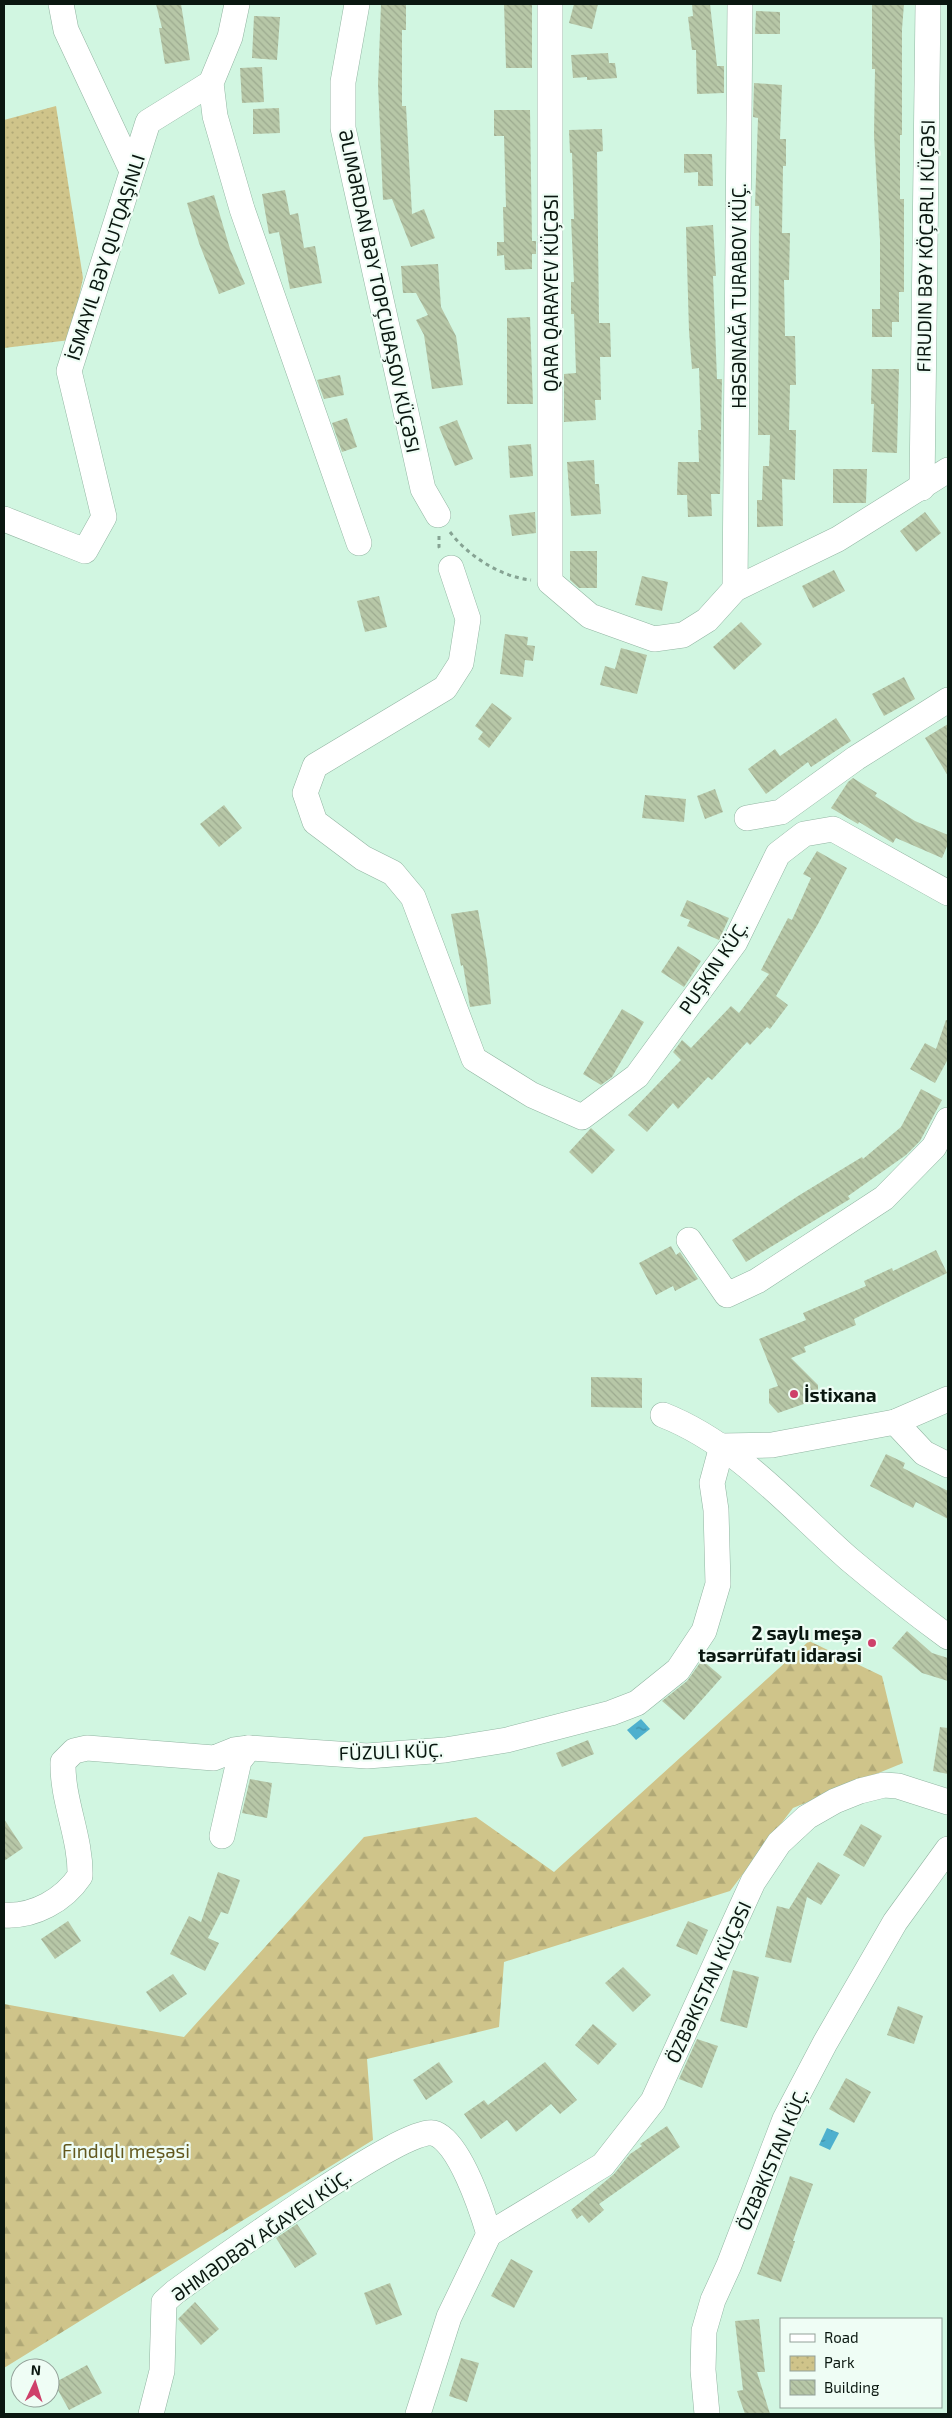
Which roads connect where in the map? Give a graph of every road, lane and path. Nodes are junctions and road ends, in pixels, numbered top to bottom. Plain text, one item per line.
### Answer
1 (61, 4) edge
2 (237, 4) edge
3 (357, 4) edge
4 (550, 4) edge
5 (740, 4) edge
6 (928, 4) edge
7 (211, 83) junction
8 (132, 171) junction
9 (948, 470) edge
10 (922, 488) junction
11 (438, 515) junction
12 (4, 519) edge
13 (359, 543) dead end
14 (451, 568) joint
15 (550, 582) junction
16 (735, 589) junction
17 (948, 700) edge
18 (747, 818) dead end
19 (948, 893) edge
20 (948, 1120) edge
21 (690, 1240) dead end
22 (948, 1400) edge
23 (664, 1415) dead end
24 (895, 1422) junction
25 (722, 1446) junction
26 (948, 1465) edge
27 (948, 1637) edge
28 (249, 1748) junction
29 (948, 1802) edge
30 (222, 1836) dead end
31 (948, 1849) edge
32 (4, 1915) edge
33 (489, 2234) junction
34 (151, 2414) edge
35 (418, 2414) edge
36 (707, 2414) edge

1 - 8 street
2 - 7 street
3 - 11 street, ƏLIMƏRDAN BƏY TOPÇUBAŞOV KÜÇƏSI
4 - 15 street, QARA QARAYEV KÜÇƏSI
5 - 16 street, HƏSƏNAĞA TURABOV KÜÇ.
6 - 10 street, FIRUDIN BƏY KÖÇƏRLI KÜÇƏSI
7 - 8 street
7 - 13 street
8 - 12 street
9 - 10 street
10 - 16 street
11 - 14 path
11 - 15 path
14 - 19 street, PUŞKIN KÜÇ.
15 - 16 street
17 - 18 street
20 - 21 street
22 - 24 street
23 - 25 street
24 - 25 street
24 - 26 street
25 - 27 street
25 - 28 street, FÜZULI KÜÇ.
28 - 30 street
28 - 32 street, FÜZULI KÜÇ.
29 - 33 street, ÖZBƏKISTAN KÜÇƏSI
31 - 36 street, ÖZBƏKISTAN KÜÇ.
33 - 34 street, ƏHMƏDBƏY AĞAYEV KÜÇ.
33 - 35 street

